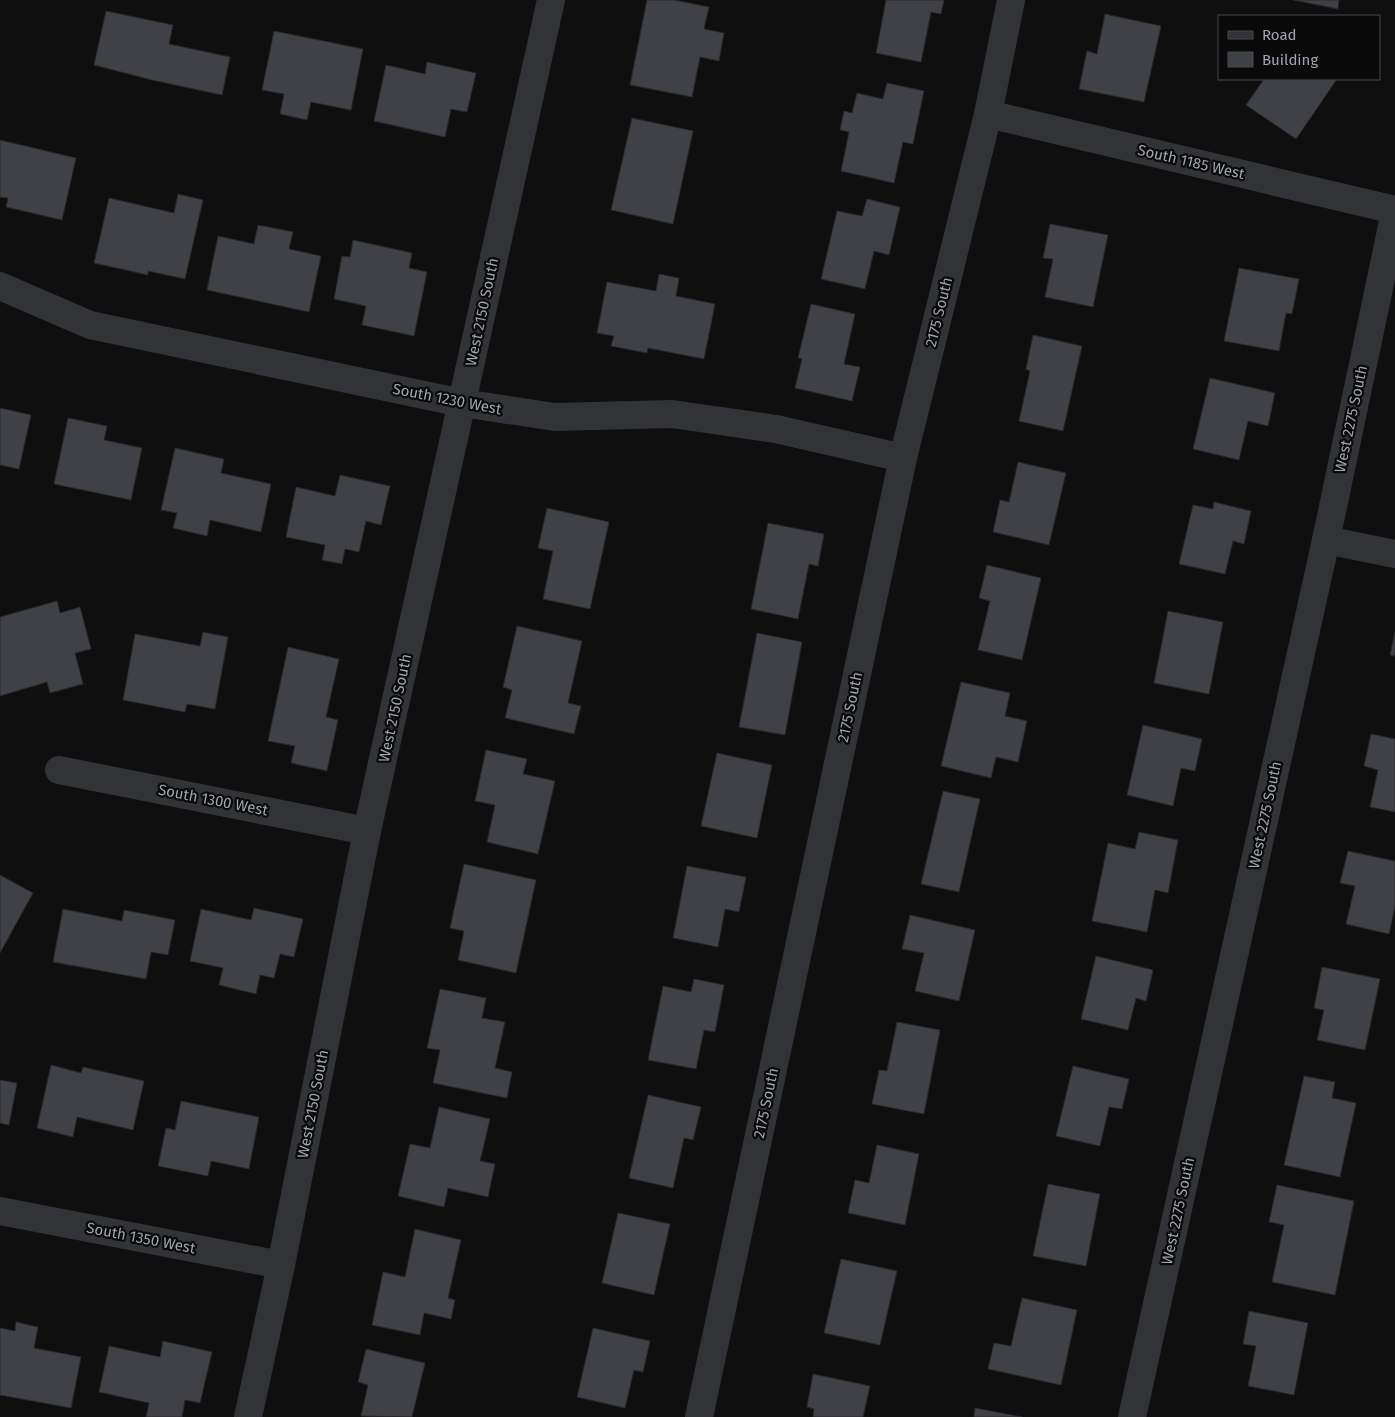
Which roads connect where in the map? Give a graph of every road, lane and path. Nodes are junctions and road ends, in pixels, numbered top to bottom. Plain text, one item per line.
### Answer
1 (551, 0) edge
2 (1011, 0) edge
3 (988, 114) junction
4 (1395, 211) edge
5 (0, 286) edge
6 (462, 403) junction
7 (904, 458) junction
8 (1326, 540) junction
9 (1395, 554) edge
10 (60, 770) dead end
11 (368, 831) junction
12 (0, 1211) edge
13 (281, 1265) junction
14 (248, 1417) edge
15 (699, 1417) edge
16 (1132, 1417) edge

1 - 6 street, West 2150 South
2 - 3 street, 2175 South
3 - 4 street, South 1185 West
3 - 7 street, 2175 South
4 - 8 street, West 2275 South
5 - 6 street, South 1230 West
6 - 7 street, South 1230 West
6 - 11 street, West 2150 South
7 - 15 street, 2175 South
8 - 9 street
8 - 16 street, West 2275 South
10 - 11 street, South 1300 West
11 - 13 street, West 2150 South
12 - 13 street, South 1350 West
13 - 14 street, West 2150 South

